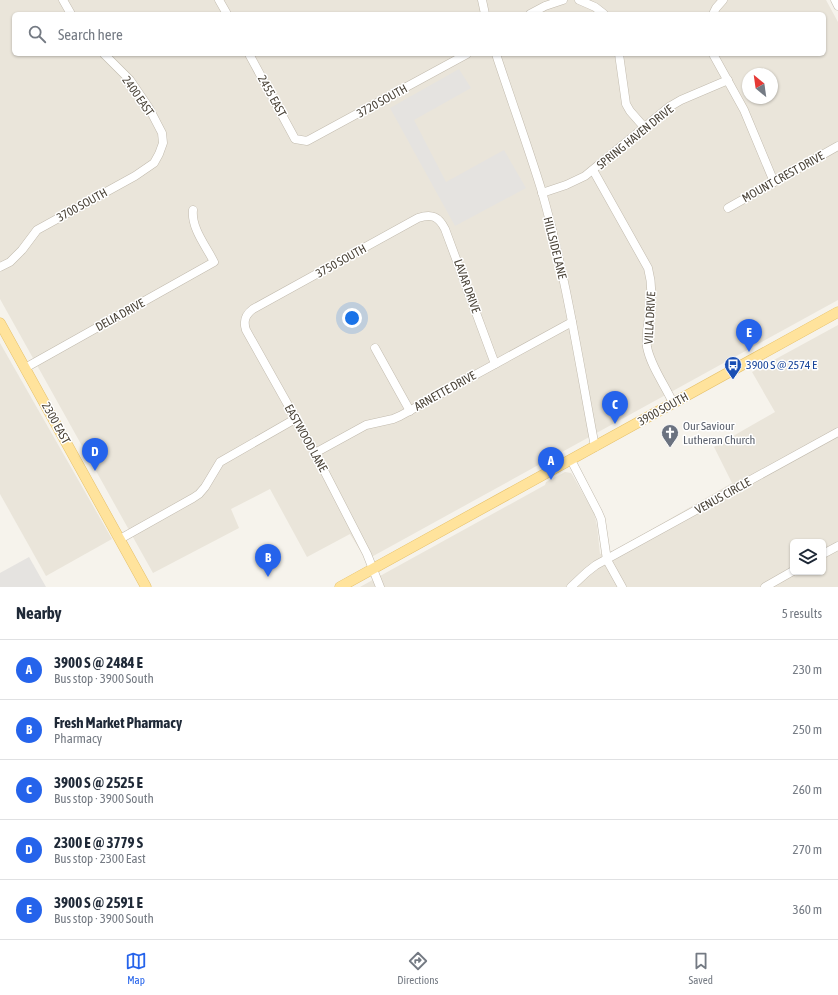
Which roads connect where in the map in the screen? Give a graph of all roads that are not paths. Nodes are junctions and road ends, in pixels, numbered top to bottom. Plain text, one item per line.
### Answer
1 (63, 0) edge
2 (219, 0) edge
3 (482, 0) edge
4 (563, 0) edge
5 (579, 0) edge
6 (723, 0) edge
7 (835, 0) edge
8 (838, 6) edge
9 (70, 12) edge
10 (226, 12) edge
11 (485, 12) edge
12 (534, 12) edge
13 (601, 12) edge
14 (714, 12) edge
15 (106, 56) edge
16 (250, 56) edge
17 (463, 56) edge
18 (497, 56) edge
19 (620, 56) edge
20 (714, 56) edge
21 (728, 80) junction
22 (644, 127) junction
23 (295, 139) joint
24 (163, 143) joint
25 (838, 146) edge
26 (593, 170) junction
27 (774, 182) junction
28 (542, 193) junction
29 (728, 208) dead end
30 (193, 210) dead end
31 (430, 216) joint
32 (0, 267) edge
33 (253, 309) joint
34 (838, 312) edge
35 (572, 322) junction
36 (0, 323) edge
37 (375, 348) dead end
38 (495, 364) junction
39 (25, 368) junction
40 (673, 403) junction
41 (410, 411) junction
42 (296, 419) junction
43 (838, 432) edge
44 (595, 447) junction
45 (315, 453) junction
46 (571, 460) junction
47 (120, 539) junction
48 (838, 546) edge
49 (826, 552) edge
50 (607, 560) junction
51 (372, 569) junction
52 (790, 573) edge
53 (146, 587) edge
54 (340, 587) edge
55 (380, 587) edge
56 (571, 587) edge
57 (622, 587) edge
58 (765, 587) edge

1 - 9 street
2 - 10 street
3 - 11 street
4 - 12 street
5 - 13 street
6 - 14 street
7 - 8 street
15 - 24 street, 2400 EAST
16 - 23 street, 2455 EAST
17 - 23 street, 3720 SOUTH
18 - 28 street, HILLSIDE LANE
19 - 22 street
20 - 21 street
21 - 22 street, SPRING HAVEN DRIVE
21 - 27 street
22 - 26 street, SPRING HAVEN DRIVE
24 - 32 street, 3700 SOUTH
25 - 27 street, MOUNT CREST DRIVE
26 - 28 street, SPRING HAVEN DRIVE
26 - 40 street, VILLA DRIVE
27 - 29 street, MOUNT CREST DRIVE
28 - 35 street, HILLSIDE LANE
30 - 39 street, DELIA DRIVE
31 - 33 street, 3750 SOUTH
31 - 38 street, LAVAR DRIVE
33 - 42 street, EASTWOOD LANE
34 - 40 main road, 3900 SOUTH
35 - 38 street, ARNETTE DRIVE
35 - 44 street, HILLSIDE LANE
36 - 39 main road, 2300 EAST
37 - 41 street
38 - 41 street, ARNETTE DRIVE
39 - 47 main road, 2300 EAST
40 - 44 main road, 3900 SOUTH
41 - 45 street, ARNETTE DRIVE
42 - 45 street, EASTWOOD LANE
42 - 47 street
43 - 50 street, VENUS CIRCLE
44 - 46 main road, 3900 SOUTH
45 - 51 street, EASTWOOD LANE
46 - 50 street
46 - 51 main road, 3900 SOUTH
47 - 53 main road, 2300 EAST
48 - 49 street
50 - 56 street, VENUS CIRCLE
50 - 57 street
51 - 54 main road, 3900 SOUTH
51 - 55 street, EASTWOOD LANE
52 - 58 street

